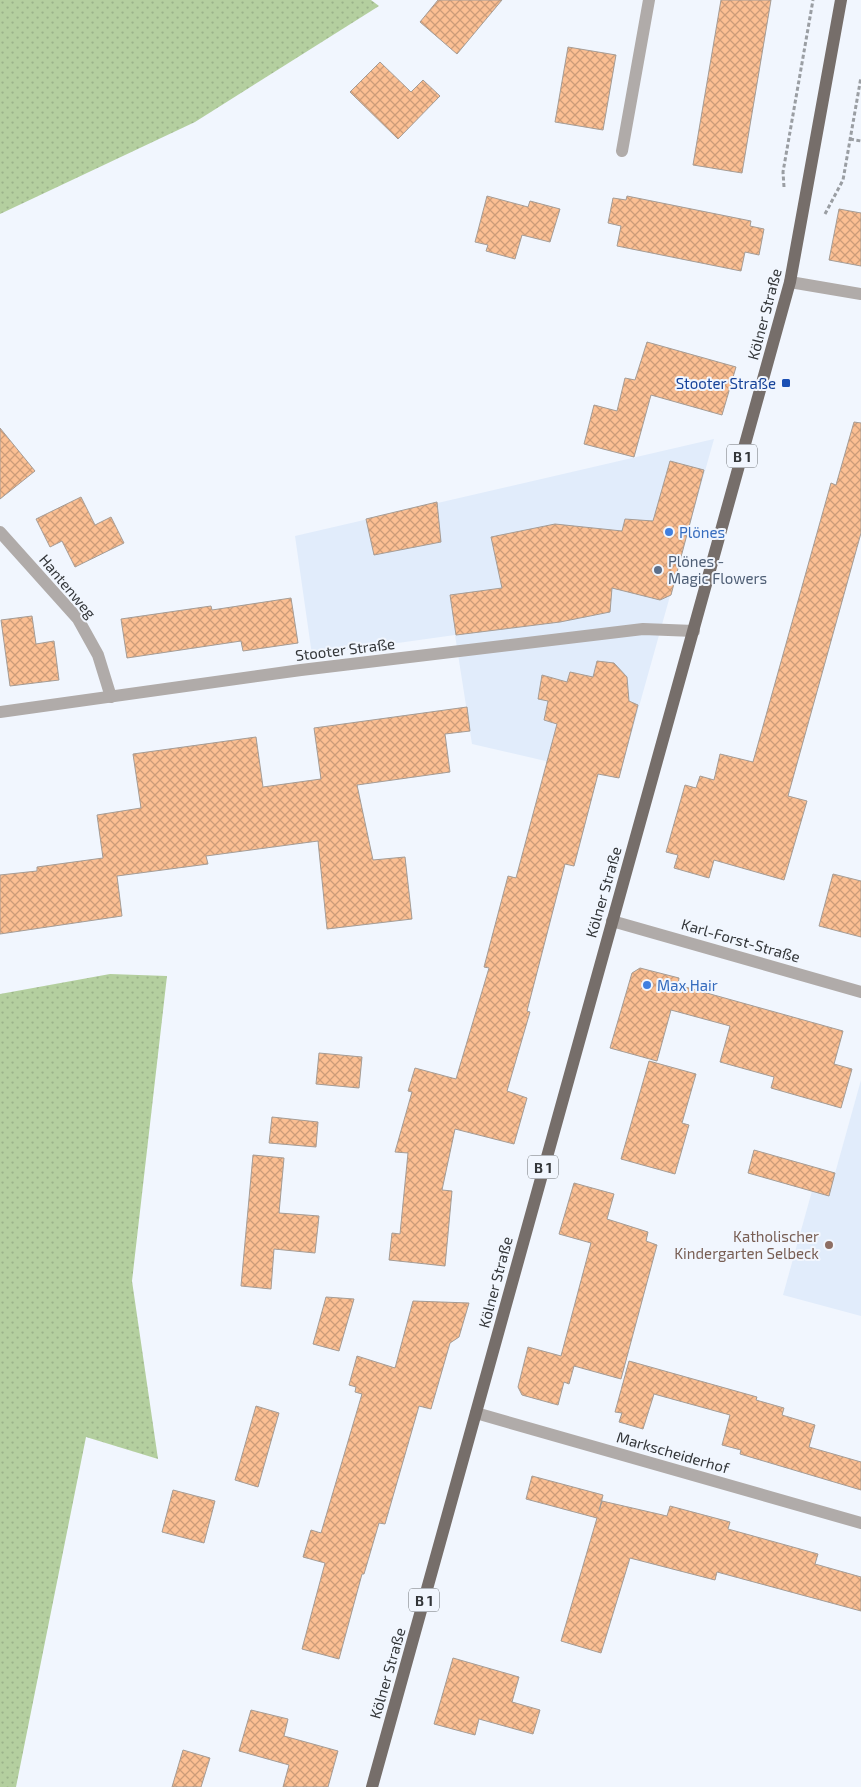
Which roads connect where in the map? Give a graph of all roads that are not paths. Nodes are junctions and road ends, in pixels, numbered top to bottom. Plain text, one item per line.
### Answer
1 (649, 0) edge
2 (841, 0) edge
3 (622, 151) dead end
4 (790, 282) junction
5 (861, 294) edge
6 (0, 532) edge
7 (694, 631) junction
8 (111, 697) junction
9 (0, 712) edge
10 (612, 921) junction
11 (861, 992) edge
12 (476, 1413) junction
13 (861, 1523) edge
14 (372, 1787) edge

1 - 3 street
2 - 4 main road, Kölner Straße / B 1
4 - 5 street
4 - 7 main road, Kölner Straße / B 1
6 - 8 street, Hantenweg
7 - 8 street, Stooter Straße
7 - 10 main road, Kölner Straße / B 1
8 - 9 street, Stooter Straße
10 - 11 street, Karl-Forst-Straße
10 - 12 main road, Kölner Straße / B 1
12 - 13 street, Markscheiderhof
12 - 14 main road, Kölner Straße / B 1

